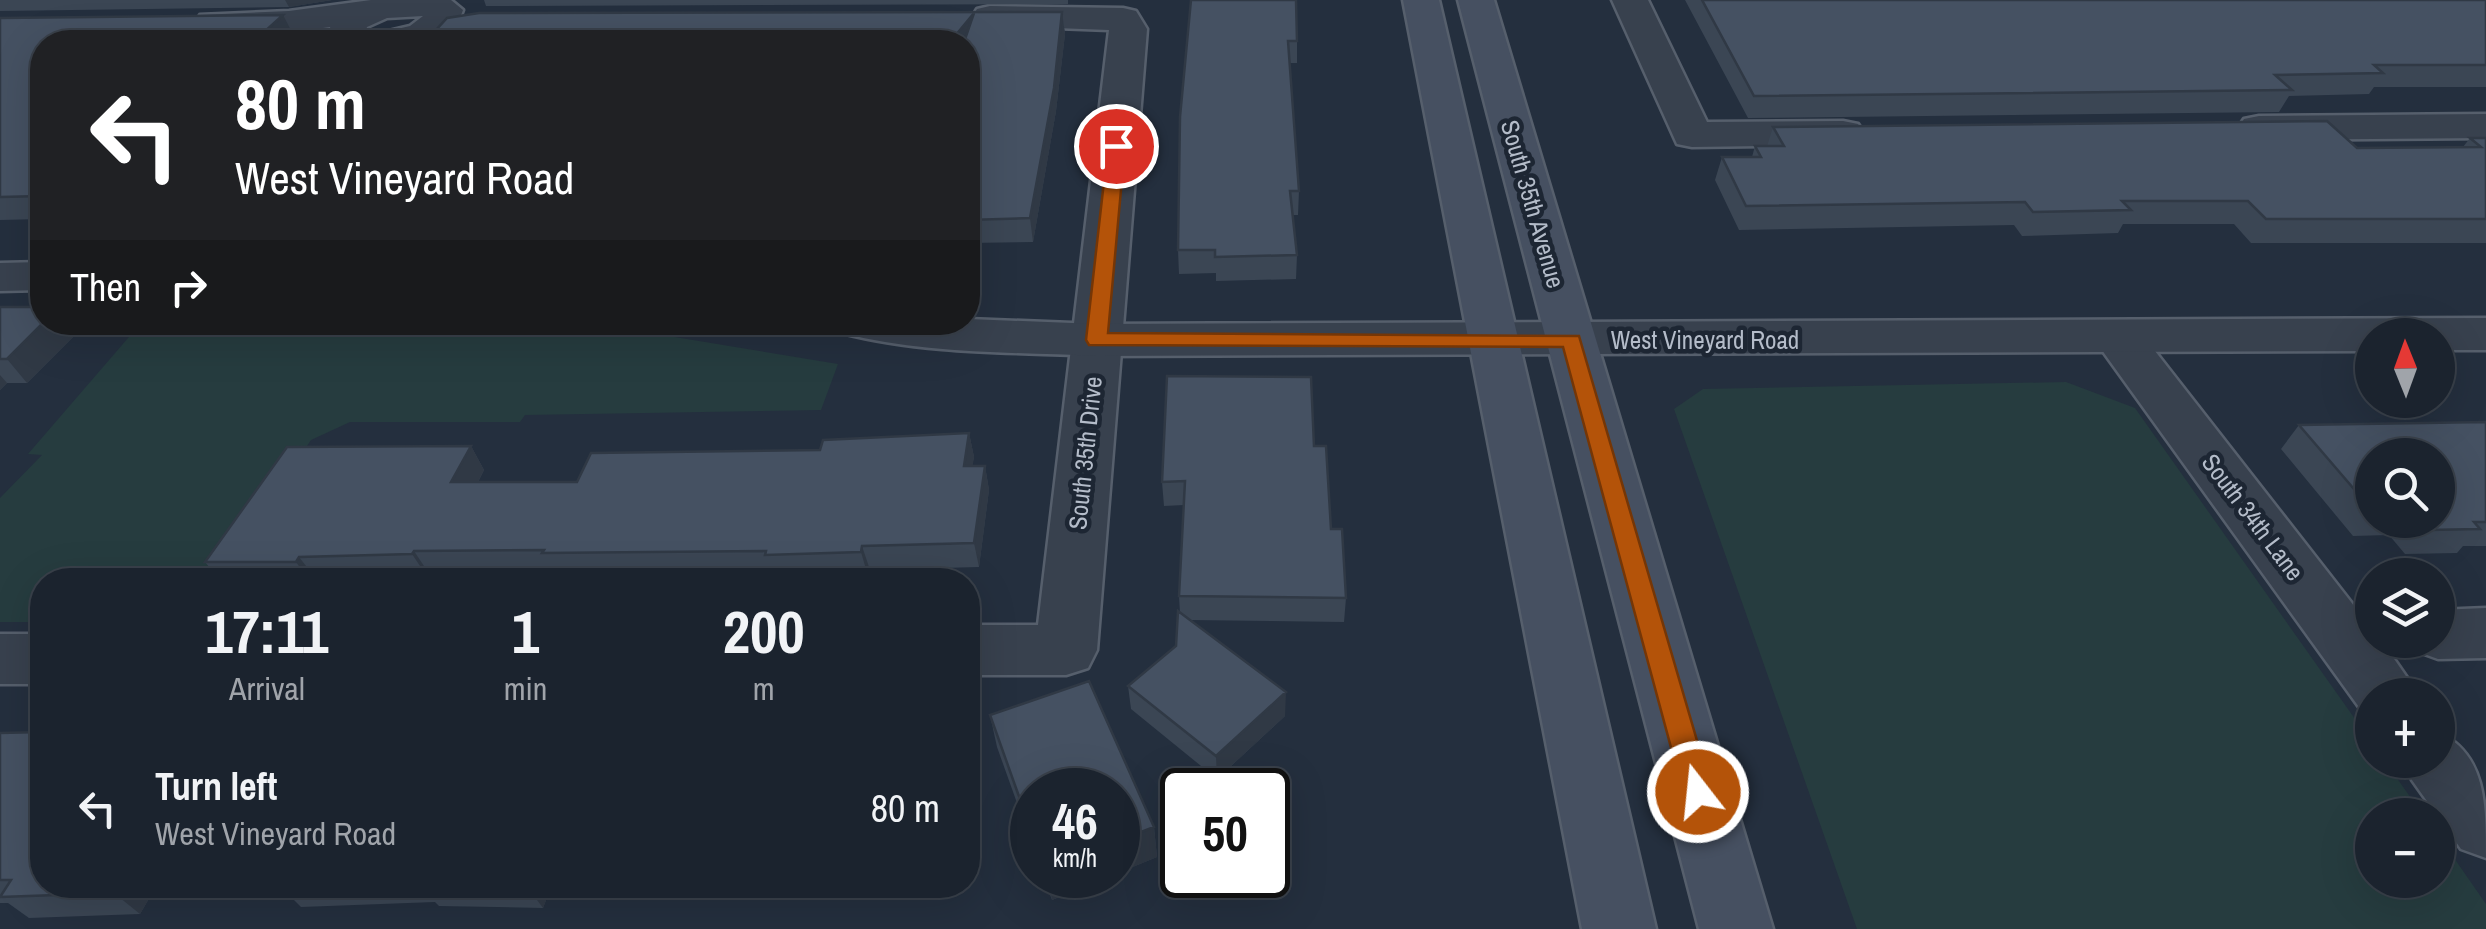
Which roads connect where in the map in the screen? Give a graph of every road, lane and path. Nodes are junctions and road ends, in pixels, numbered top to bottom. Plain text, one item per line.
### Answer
1 (1421, 0) edge
2 (1476, 0) edge
3 (1630, 0) edge
4 (416, 15) edge
5 (945, 17) edge
6 (176, 23) edge
7 (2486, 126) edge
8 (2228, 129) edge
9 (1890, 132) edge
10 (30, 276) edge
11 (0, 277) edge
12 (2455, 334) edge
13 (2486, 334) edge
14 (980, 335) edge
15 (2355, 335) edge
16 (2119, 338) junction
17 (1097, 340) junction
18 (1494, 341) junction
19 (1572, 341) junction
20 (2355, 632) edge
21 (2455, 634) edge
22 (2486, 634) edge
23 (980, 650) edge
24 (30, 658) edge
25 (0, 659) edge
26 (2449, 778) edge
27 (2486, 827) edge
28 (1620, 929) edge
29 (1736, 929) edge

1 - 18 main road
2 - 19 main road, South 35th Avenue
3 - 9 street
4 - 6 street
5 - 17 street, South 35th Drive
7 - 8 street
10 - 11 street
12 - 13 street
14 - 17 street, West Vineyard Road
15 - 16 street, West Vineyard Road
16 - 19 street, West Vineyard Road
16 - 20 street, South 34th Lane
17 - 18 street, West Vineyard Road
17 - 23 street, South 35th Drive
18 - 19 street, West Vineyard Road
18 - 28 main road
19 - 29 main road, South 35th Avenue
21 - 22 street
24 - 25 street
26 - 27 street

